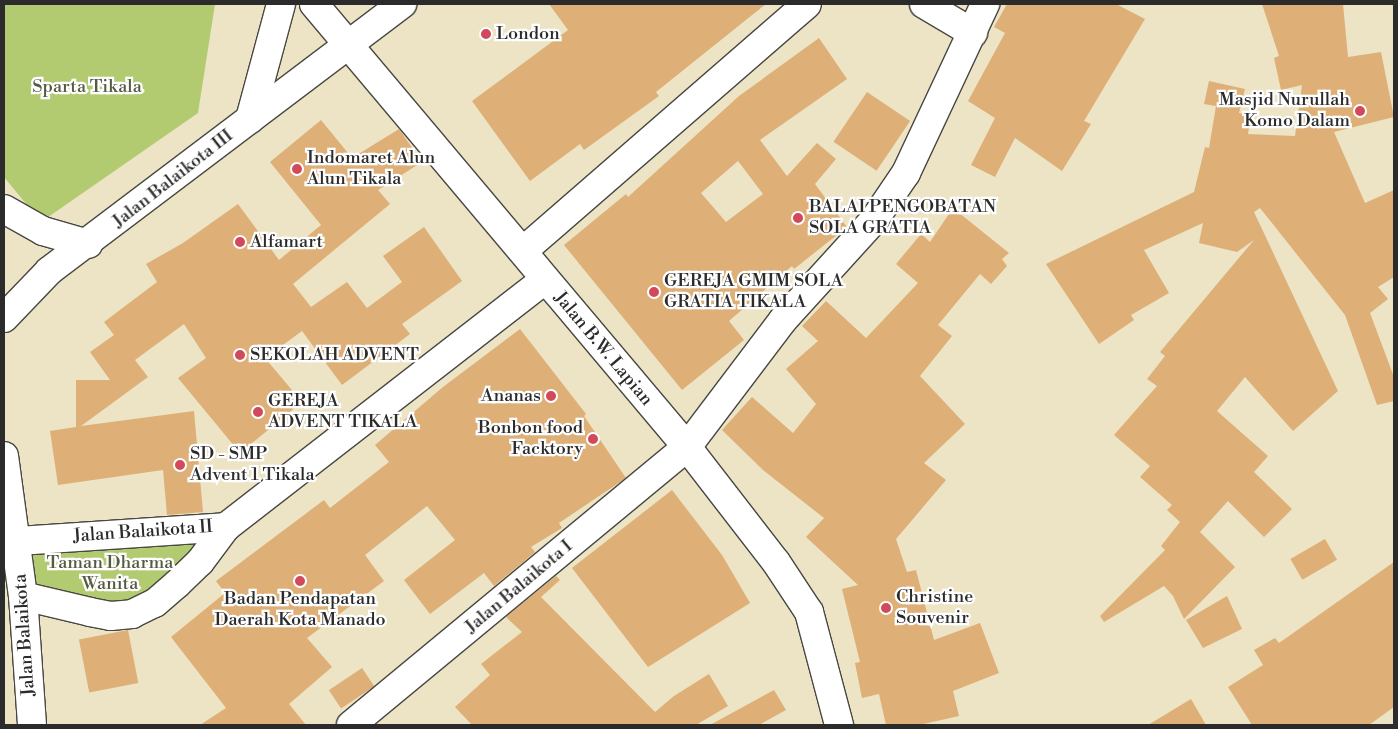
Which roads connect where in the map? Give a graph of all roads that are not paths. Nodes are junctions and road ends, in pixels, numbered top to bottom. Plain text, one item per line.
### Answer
1 (281, 4) edge
2 (314, 4) edge
3 (402, 4) edge
4 (807, 4) edge
5 (924, 4) edge
6 (985, 4) edge
7 (973, 33) junction
8 (349, 47) junction
9 (250, 119) junction
10 (4, 209) edge
11 (88, 244) junction
12 (523, 251) junction
13 (544, 280) junction
14 (4, 318) edge
15 (686, 447) junction
16 (4, 456) edge
17 (7, 502) edge
18 (226, 527) junction
19 (17, 541) junction
20 (24, 596) junction
21 (32, 725) edge
22 (351, 725) edge
23 (839, 725) edge

1 - 9 street
2 - 8 street, Jalan B.W. Lapian
3 - 8 street, Jalan Balaikota III
4 - 12 street
5 - 7 street
6 - 7 street, Jalan Balaikota I
7 - 15 street, Jalan Balaikota I
8 - 9 street, Jalan Balaikota III
8 - 12 street, Jalan B.W. Lapian
9 - 11 street, Jalan Balaikota III
10 - 11 street
11 - 14 street, Jalan Balaikota III
12 - 13 street, Jalan B.W. Lapian
13 - 15 street, Jalan B.W. Lapian
13 - 18 street, Jalan Balaikota II
15 - 22 street, Jalan Balaikota I
15 - 23 street, Jalan B.W. Lapian
16 - 17 street, Jalan Balaikota
17 - 19 street, Jalan Balaikota
18 - 19 street, Jalan Balaikota II
18 - 20 street
19 - 20 street, Jalan Balaikota
20 - 21 street, Jalan Balaikota

